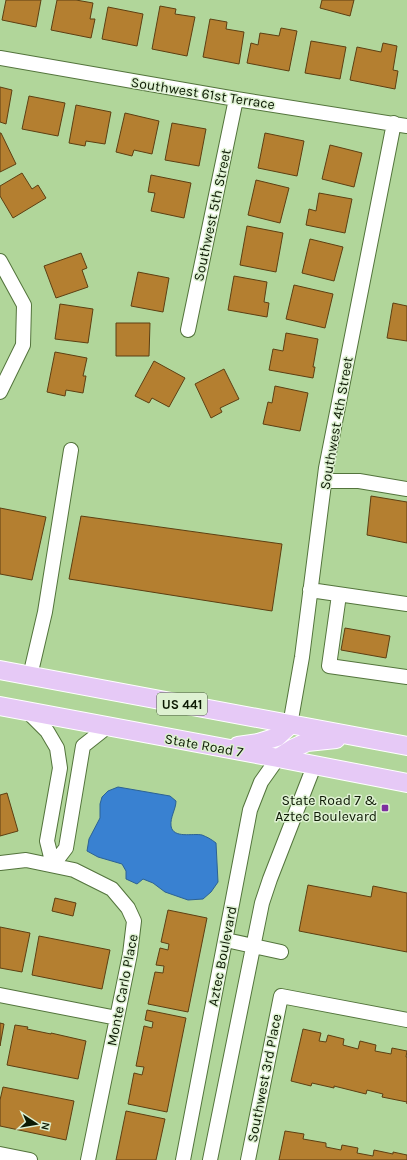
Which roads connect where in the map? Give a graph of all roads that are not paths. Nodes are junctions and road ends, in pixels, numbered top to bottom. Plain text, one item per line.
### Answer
1 (0, 58) edge
2 (236, 100) junction
3 (400, 125) edge
4 (0, 261) edge
5 (188, 330) dead end
6 (0, 392) edge
7 (71, 450) dead end
8 (325, 481) junction
9 (407, 489) edge
10 (310, 590) junction
11 (339, 594) junction
12 (407, 604) edge
13 (0, 670) edge
14 (30, 676) junction
15 (407, 677) edge
16 (0, 706) edge
17 (27, 711) junction
18 (290, 725) junction
19 (107, 727) junction
20 (358, 737) junction
21 (407, 746) edge
22 (224, 749) junction
23 (278, 758) junction
24 (314, 766) junction
25 (407, 783) edge
26 (51, 818) junction
27 (70, 822) junction
28 (0, 863) edge
29 (53, 865) junction
30 (226, 940) junction
31 (254, 946) junction
32 (281, 952) dead end
33 (0, 995) edge
34 (117, 1018) junction
35 (407, 1020) edge
36 (0, 1154) edge
37 (30, 1160) edge
38 (88, 1160) edge
39 (183, 1160) edge
40 (210, 1160) edge
41 (248, 1160) edge

1 - 2 street, Southwest 61st Terrace
2 - 3 street, Southwest 61st Terrace
2 - 5 street, Southwest 5th Street
3 - 8 street, Southwest 4th Street
4 - 6 street
7 - 14 street
8 - 9 street
8 - 10 street, Southwest 4th Street
10 - 11 street
10 - 18 street, Southwest 4th Street
11 - 12 street
11 - 15 street
13 - 14 main road, US 441
14 - 18 main road, US 441
16 - 17 main road, State Road 7 / US 441
17 - 19 main road, State Road 7 / US 441
17 - 26 street
18 - 20 main road, US 441
18 - 22 main road
19 - 22 main road, State Road 7 / US 441
19 - 27 street
20 - 21 main road, US 441
20 - 23 main road
22 - 23 main road, State Road 7 / US 441
23 - 24 main road, State Road 7 / US 441
23 - 30 street, Aztec Boulevard
24 - 25 main road, State Road 7 / US 441
24 - 31 street, Aztec Boulevard
26 - 27 street
26 - 29 street
27 - 29 street
28 - 29 street, Monte Carlo Place
29 - 34 street, Monte Carlo Place
30 - 31 street
30 - 39 street, Aztec Boulevard
31 - 32 street
31 - 40 street, Aztec Boulevard
33 - 34 street
34 - 38 street, Monte Carlo Place
35 - 41 street, Southwest 3rd Place
36 - 37 street

